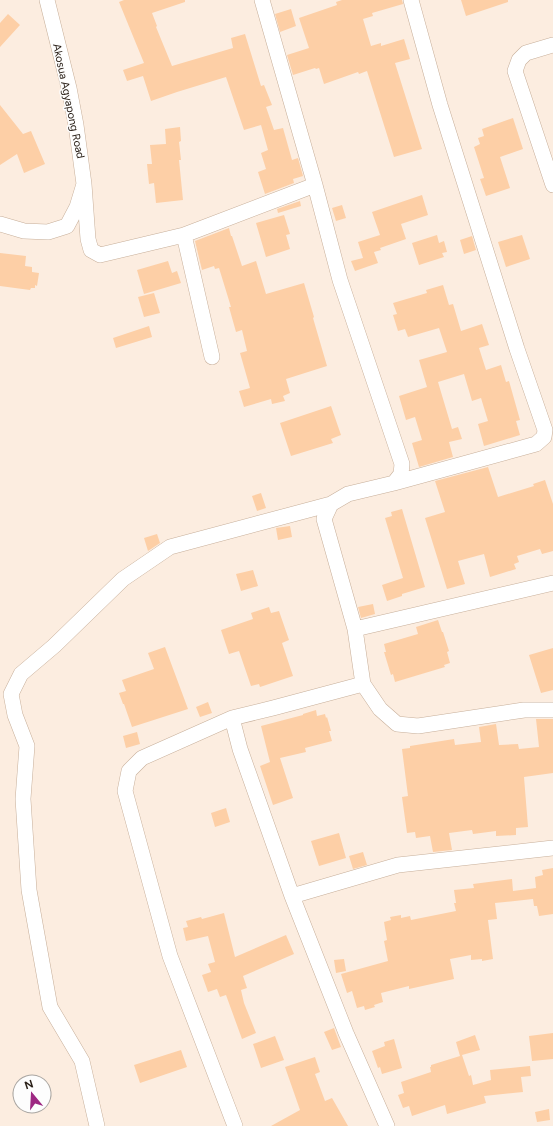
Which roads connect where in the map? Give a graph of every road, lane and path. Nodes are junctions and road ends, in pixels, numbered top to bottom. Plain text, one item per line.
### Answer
1 (47, 0) edge
2 (262, 0) edge
3 (411, 0) edge
4 (553, 45) edge
5 (84, 184) junction
6 (316, 185) junction
7 (553, 185) edge
8 (0, 224) edge
9 (184, 235) junction
10 (212, 358) dead end
11 (394, 482) junction
12 (331, 504) junction
13 (553, 583) edge
14 (355, 629) junction
15 (363, 684) junction
16 (553, 710) edge
17 (232, 718) junction
18 (553, 848) edge
19 (292, 896) junction
20 (98, 1126) edge
21 (235, 1126) edge
22 (387, 1126) edge

1 - 5 street, Akosua Agyapong Road
2 - 6 street
3 - 11 street
4 - 7 street
5 - 8 street, Akosua Agyapong Road
5 - 9 street
6 - 9 street
6 - 11 street
9 - 10 street
11 - 12 street
12 - 14 street
12 - 20 street
13 - 14 street
14 - 15 street
15 - 16 street
15 - 17 street
17 - 19 street
17 - 21 street
18 - 19 street
19 - 22 street

